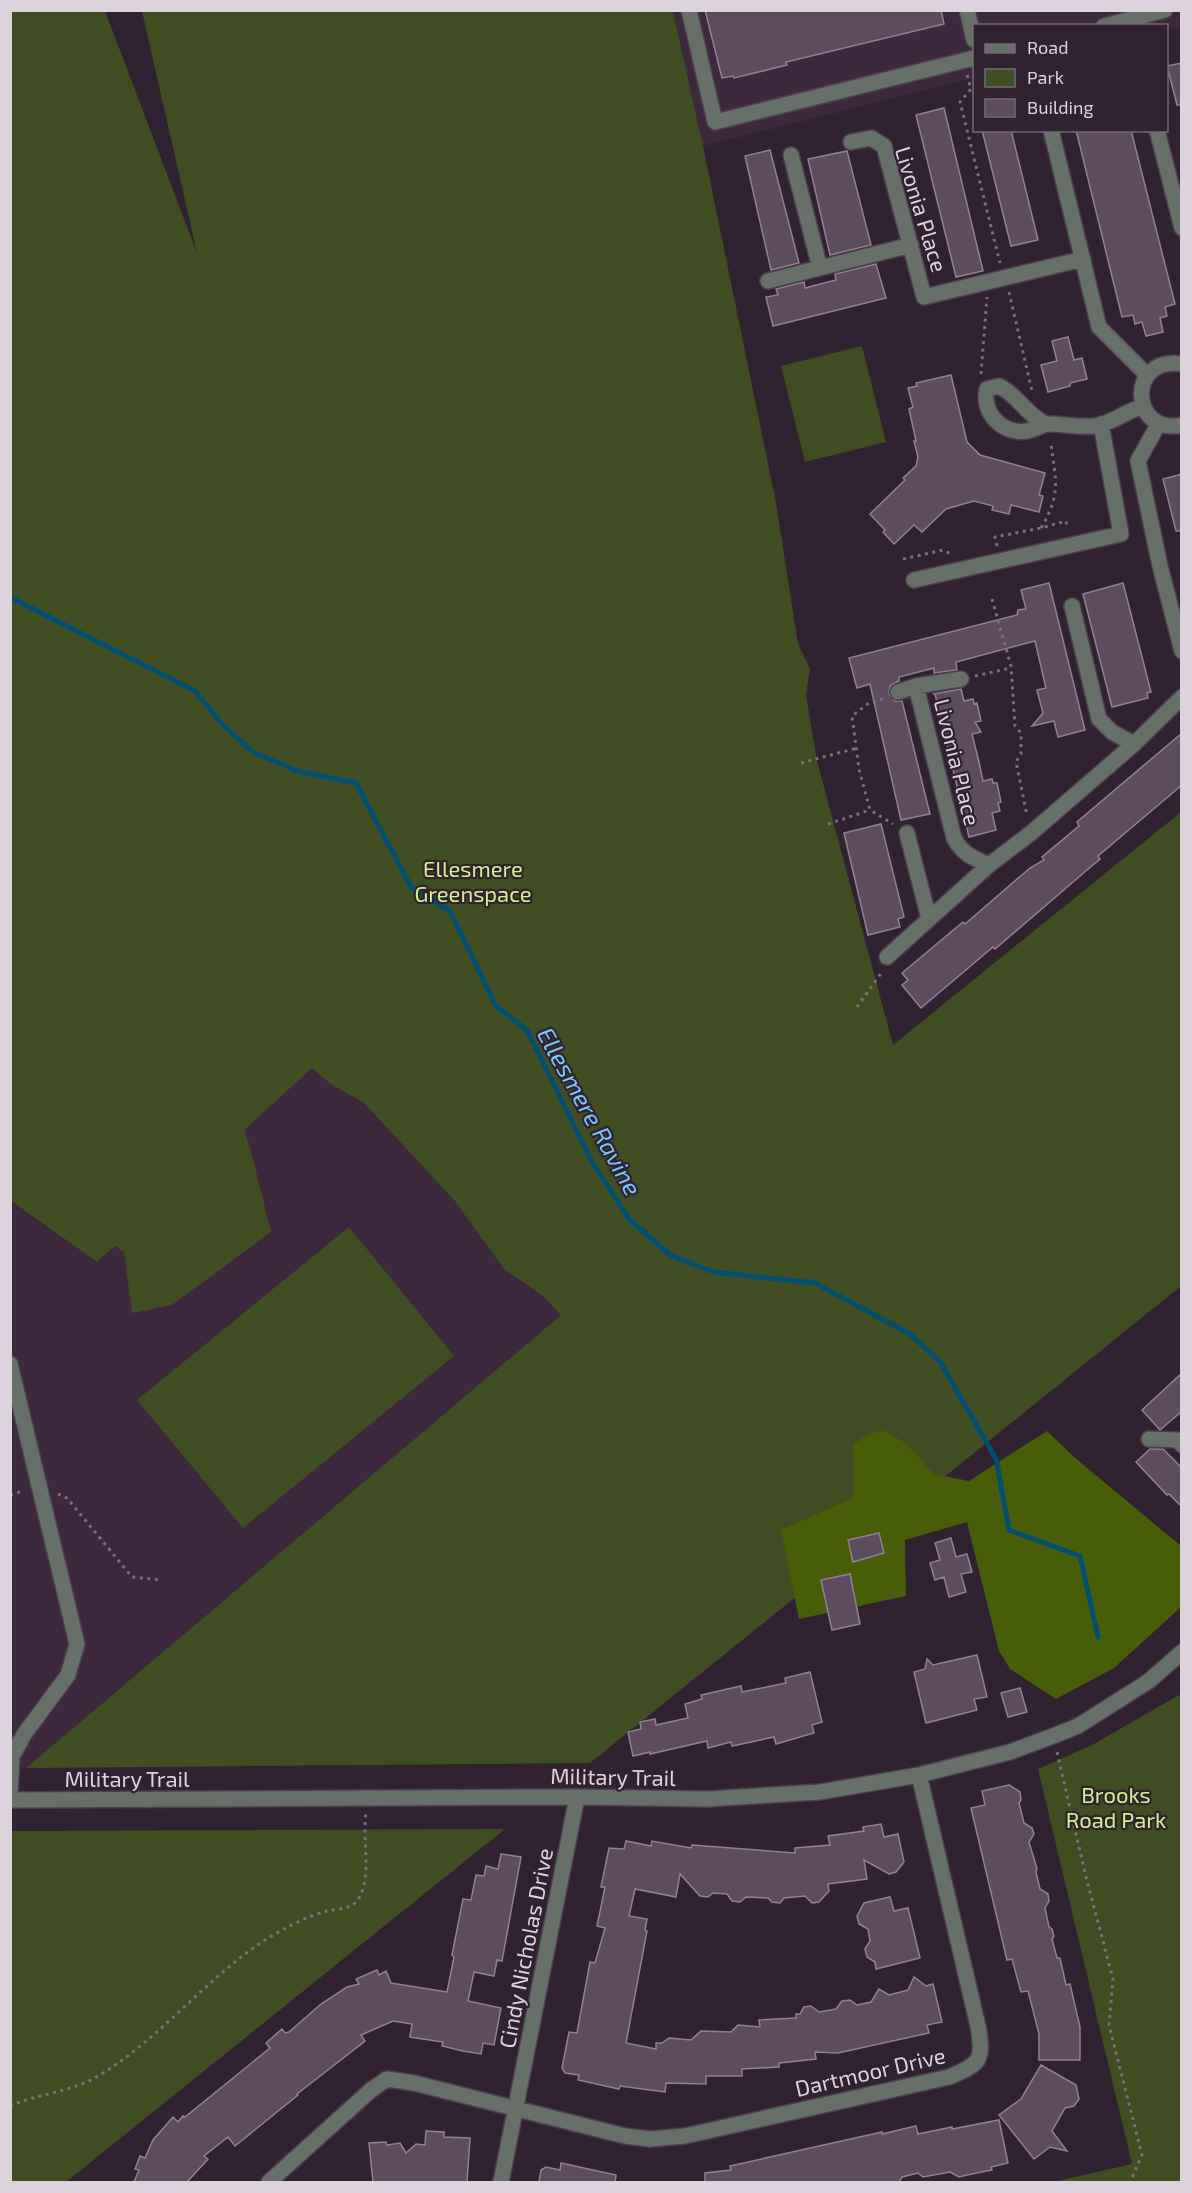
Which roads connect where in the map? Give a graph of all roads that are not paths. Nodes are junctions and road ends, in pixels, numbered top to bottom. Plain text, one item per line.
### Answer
1 (689, 10) edge
2 (968, 10) edge
3 (1165, 10) edge
4 (1139, 14) edge
5 (1110, 24) edge
6 (973, 31) edge
7 (969, 59) edge
8 (1051, 132) edge
9 (1158, 132) edge
10 (851, 142) dead end
11 (791, 155) dead end
12 (1182, 228) edge
13 (911, 245) junction
14 (1083, 259) junction
15 (820, 268) junction
16 (768, 281) dead end
17 (1182, 364) edge
18 (1147, 375) junction
19 (1143, 406) junction
20 (1158, 423) junction
21 (1046, 424) dead end
22 (1101, 424) junction
23 (1182, 425) edge
24 (914, 580) dead end
25 (1072, 606) dead end
26 (1182, 651) edge
27 (962, 679) road end
28 (916, 686) junction
29 (898, 692) road end
30 (1182, 697) edge
31 (1134, 744) junction
32 (907, 833) road end
33 (989, 865) junction
34 (929, 919) junction
35 (887, 957) road end
36 (10, 1364) edge
37 (1149, 1439) dead end
38 (1180, 1440) edge
39 (1182, 1652) edge
40 (919, 1775) junction
41 (10, 1793) edge
42 (577, 1797) junction
43 (10, 1800) edge
44 (516, 2109) junction
45 (269, 2182) edge
46 (501, 2182) edge

1 - 7 street
2 - 6 street
3 - 4 street
4 - 5 street
8 - 14 street
9 - 12 street
10 - 13 street, Livonia Place
11 - 15 street
13 - 14 street, Livonia Place
13 - 15 street
14 - 18 street
15 - 16 street
17 - 18 street
18 - 19 street
19 - 20 street
19 - 22 street
20 - 23 street
20 - 26 street
21 - 22 street
22 - 24 street
25 - 31 street
27 - 28 street
28 - 29 street
28 - 33 street, Livonia Place
30 - 31 street
31 - 33 street
32 - 34 street
33 - 34 street
34 - 35 street
36 - 41 street
37 - 38 street
39 - 40 street, Military Trail
40 - 42 street, Military Trail
40 - 44 street, Dartmoor Drive
42 - 43 street, Military Trail
42 - 44 street, Cindy Nicholas Drive
44 - 45 street, Dartmoor Drive
44 - 46 street, Cindy Nicholas Drive

